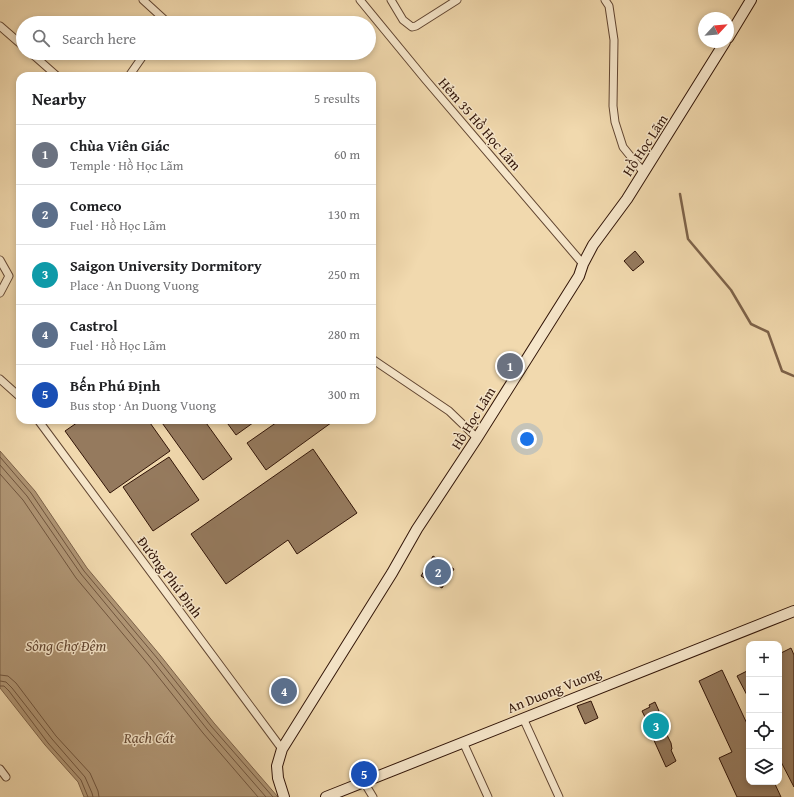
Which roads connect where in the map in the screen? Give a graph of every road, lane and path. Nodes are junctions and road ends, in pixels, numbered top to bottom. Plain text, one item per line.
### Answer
1 (143, 0) edge
2 (360, 0) edge
3 (391, 0) edge
4 (457, 0) edge
5 (605, 0) edge
6 (751, 0) edge
7 (161, 16) edge
8 (373, 16) edge
9 (376, 19) edge
10 (0, 26) edge
11 (734, 28) edge
12 (16, 40) edge
13 (721, 48) edge
14 (39, 60) edge
15 (140, 60) edge
16 (52, 72) edge
17 (132, 72) edge
18 (644, 172) junction
19 (0, 260) edge
20 (583, 264) junction
21 (0, 293) edge
22 (376, 362) edge
23 (0, 379) edge
24 (16, 393) edge
25 (41, 424) edge
26 (477, 438) junction
27 (794, 611) edge
28 (523, 718) junction
29 (463, 742) junction
30 (282, 749) junction
31 (0, 769) edge
32 (6, 777) dead end
33 (364, 782) junction
34 (284, 797) edge
35 (326, 797) edge
36 (373, 797) edge
37 (488, 797) edge
38 (559, 797) edge

1 - 7 street
2 - 8 street, Hẻm 35 Hồ Học Lãm
3 - 4 street
5 - 18 street
6 - 11 main road
9 - 20 street, Hẻm 35 Hồ Học Lãm
10 - 12 street
13 - 18 main road, Hồ Học Lãm
14 - 16 street
15 - 17 street
18 - 20 main road, Hồ Học Lãm
19 - 21 street
20 - 26 main road, Hồ Học Lãm
22 - 26 street
23 - 24 street
25 - 30 street, Đường Phú Định
26 - 30 main road, Hồ Học Lãm
27 - 28 main road, An Duong Vuong
28 - 29 main road, An Duong Vuong
28 - 38 street
29 - 33 main road, An Duong Vuong
29 - 37 street
30 - 34 main road, Hồ Học Lãm
31 - 32 street
33 - 35 main road, An Duong Vuong
33 - 36 street

